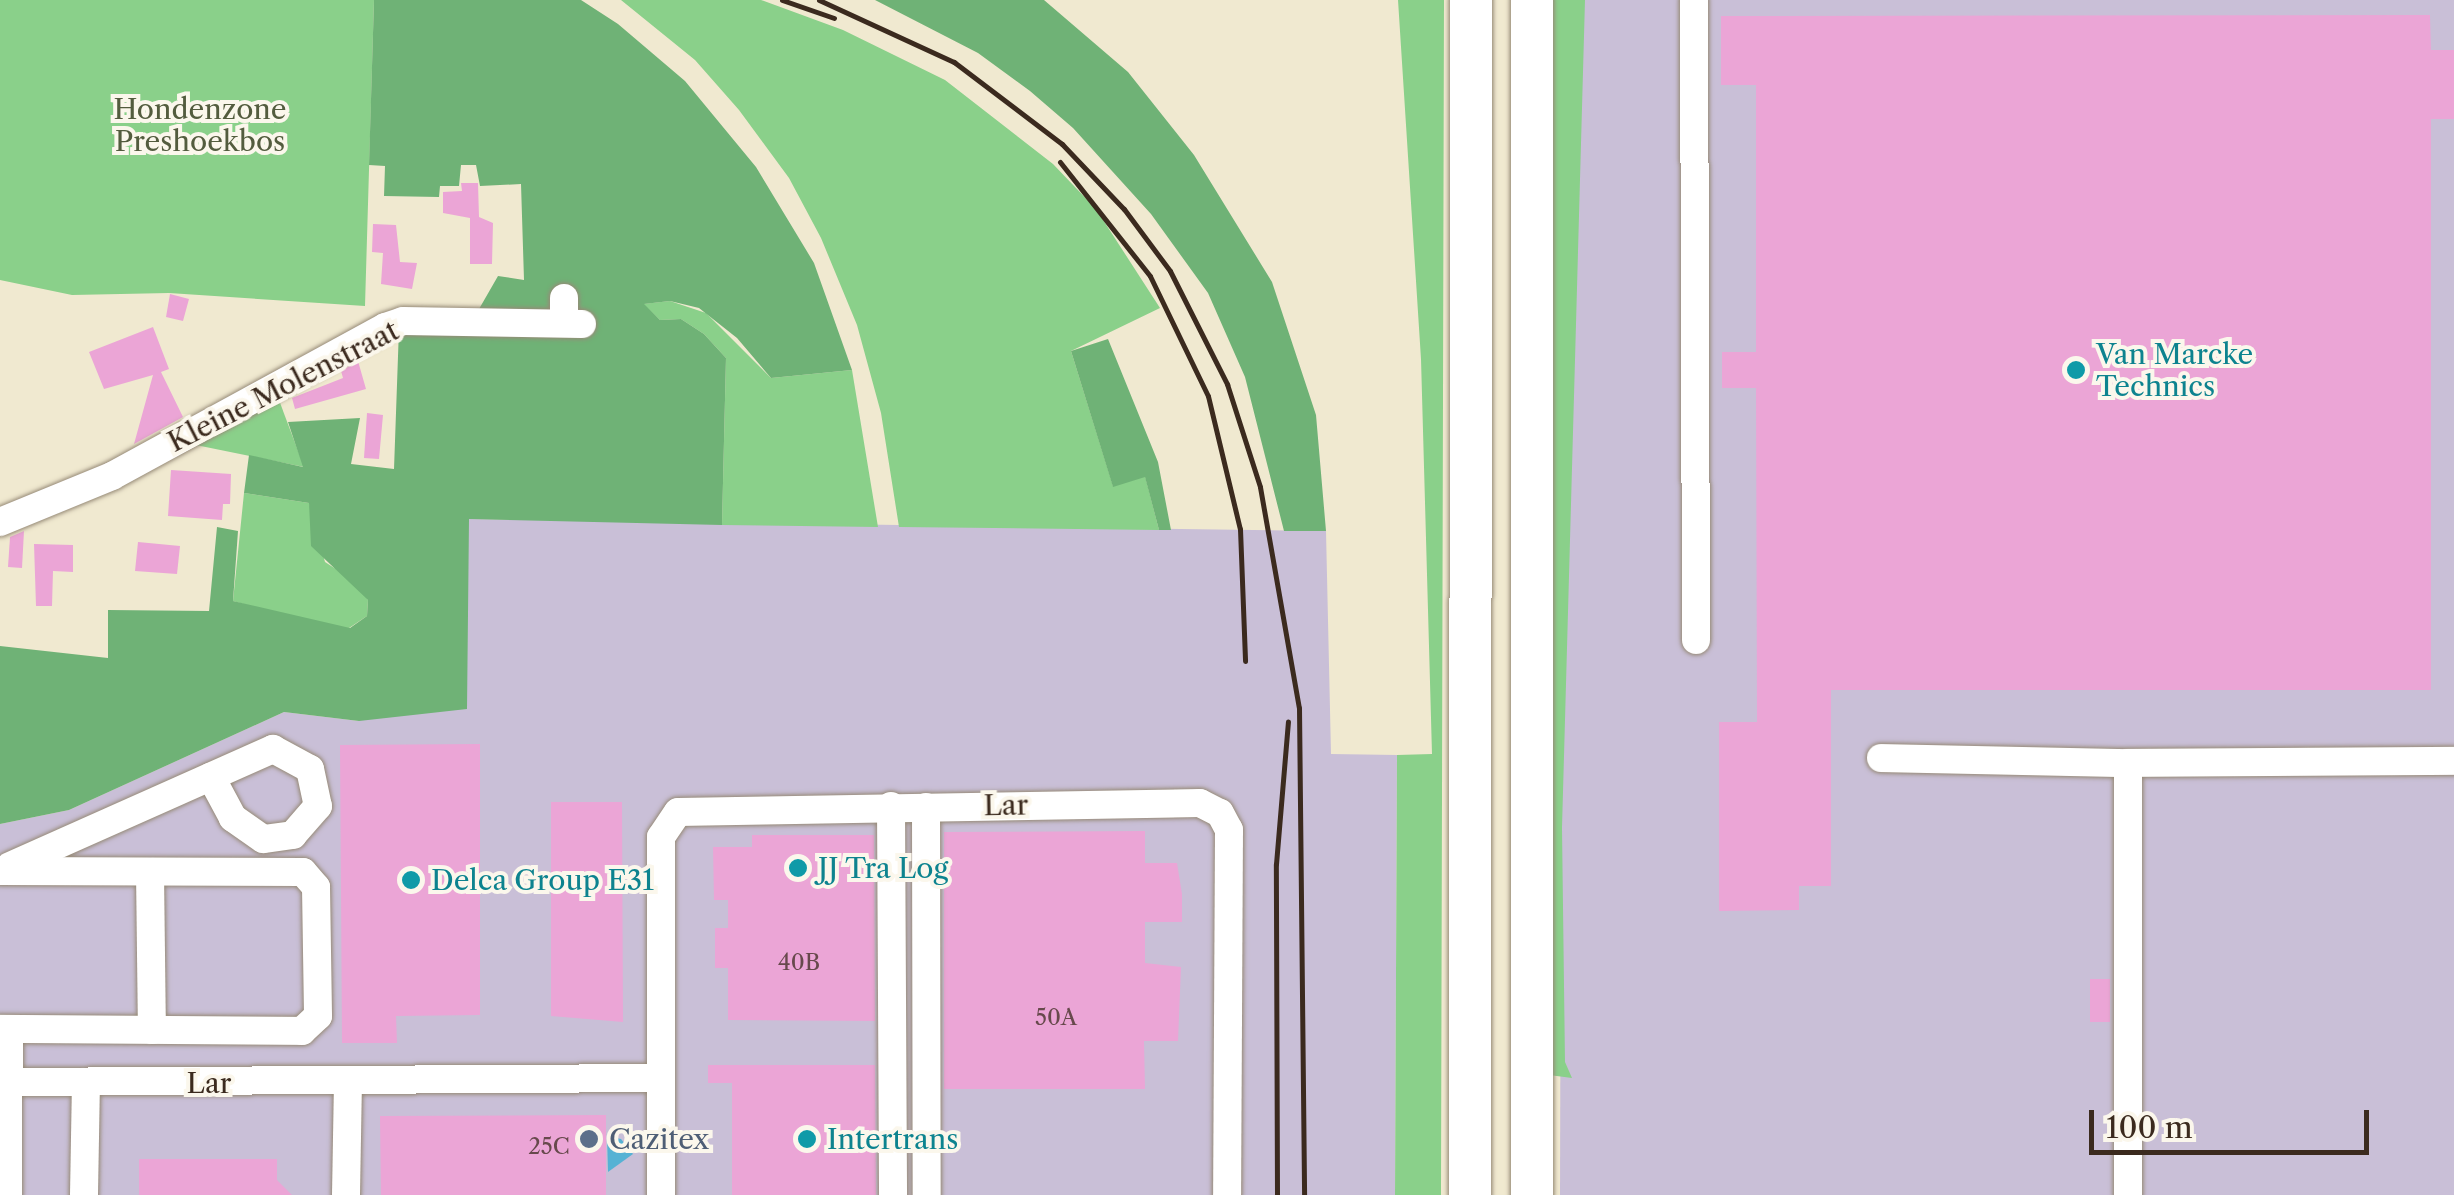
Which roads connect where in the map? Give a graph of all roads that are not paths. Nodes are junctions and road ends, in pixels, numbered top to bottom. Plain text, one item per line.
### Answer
1 (1471, 0) edge
2 (1532, 0) edge
3 (1694, 0) edge
4 (570, 315) dead end
5 (0, 522) edge
6 (1696, 640) dead end
7 (1881, 758) dead end
8 (2454, 761) edge
9 (2128, 763) junction
10 (211, 777) dead end
11 (891, 806) junction
12 (926, 807) junction
13 (0, 870) edge
14 (150, 872) junction
15 (5, 1029) edge
16 (152, 1030) junction
17 (660, 1078) junction
18 (8, 1082) junction
19 (78, 1082) junction
20 (348, 1083) junction
21 (8, 1195) edge
22 (84, 1195) edge
23 (346, 1195) edge
24 (661, 1195) edge
25 (892, 1195) edge
26 (926, 1195) edge
27 (1227, 1195) edge
28 (1470, 1195) edge
29 (1532, 1195) edge
30 (2128, 1195) edge

1 - 28 highway
2 - 29 highway
3 - 6 street
4 - 5 street, Kleine Molenstraat
7 - 9 street
8 - 9 street
9 - 30 street
10 - 13 street
11 - 12 street, Lar
11 - 17 street, Lar
11 - 25 street
12 - 26 street
12 - 27 street, Lar
13 - 14 street
14 - 16 street
14 - 16 street
15 - 16 street
15 - 18 street
17 - 20 street, Lar
17 - 24 street, Lar
18 - 19 street, Lar
18 - 21 street
19 - 20 street, Lar
19 - 22 street
20 - 23 street

